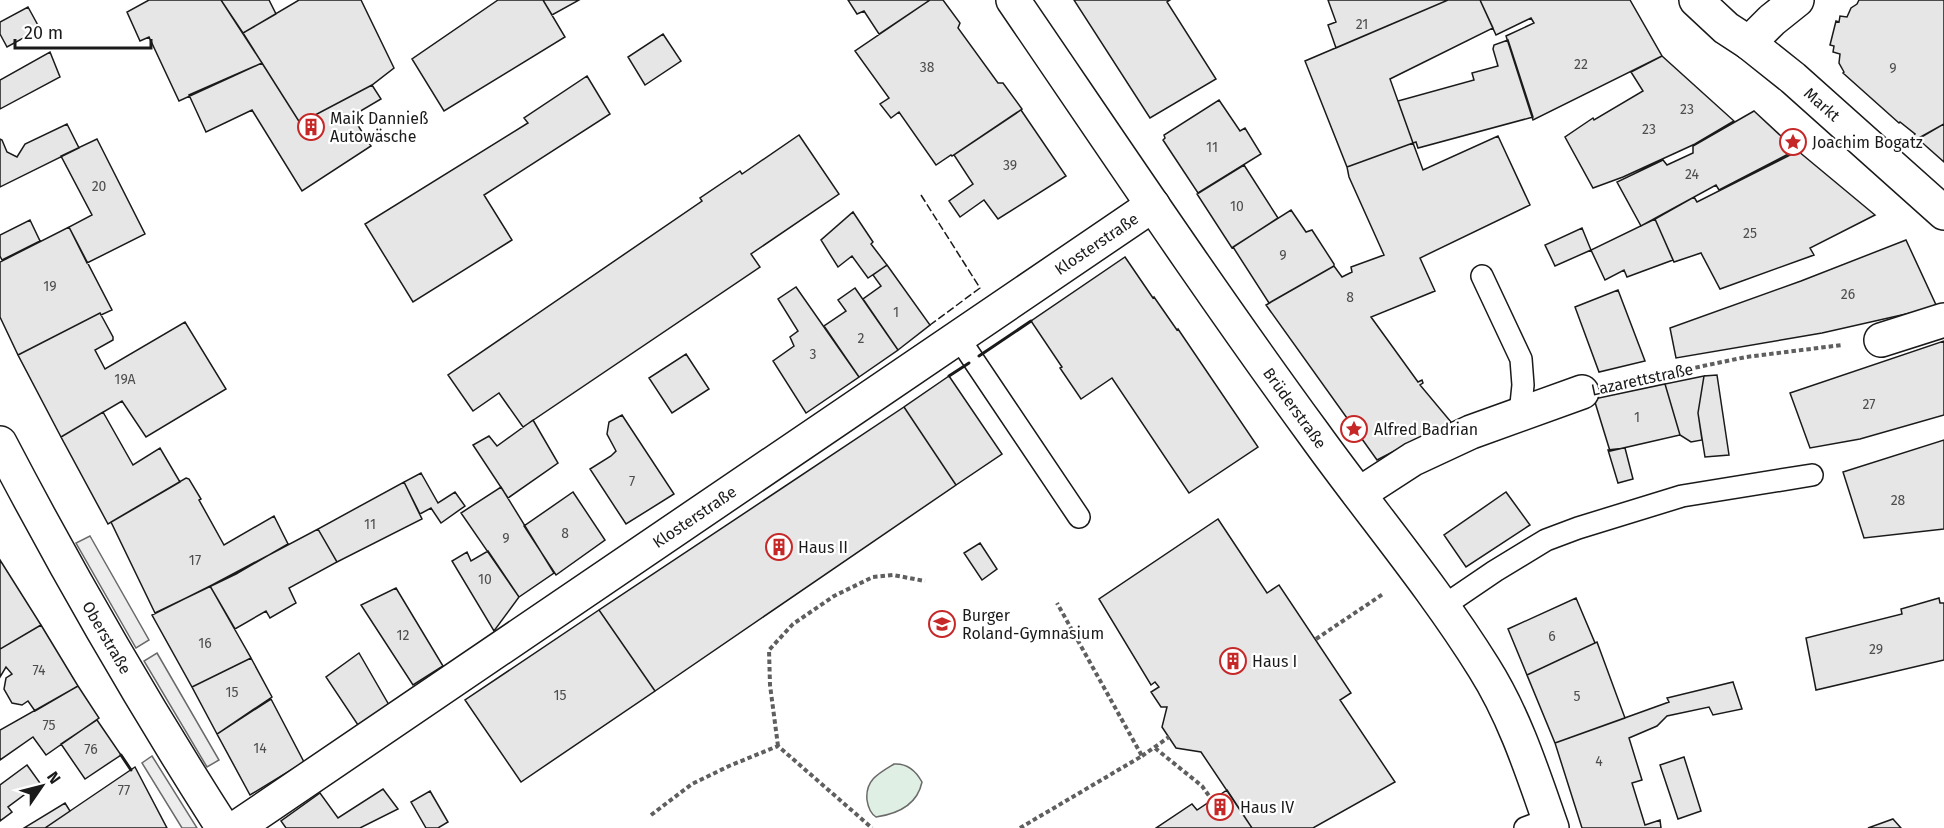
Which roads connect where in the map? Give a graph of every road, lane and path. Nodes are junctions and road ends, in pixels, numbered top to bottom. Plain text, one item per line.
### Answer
1 (1013, 0) edge
2 (1696, 0) edge
3 (1797, 0) edge
4 (1749, 43) junction
5 (1153, 204) junction
6 (1944, 213) edge
7 (1482, 276) dead end
8 (1944, 320) edge
9 (958, 337) junction
10 (1881, 340) joint
11 (1582, 392) joint
12 (1520, 414) junction
13 (0, 443) edge
14 (1812, 475) dead end
15 (1359, 494) junction
16 (1079, 517) dead end
17 (1416, 571) junction
18 (925, 582) dead end
19 (1057, 603) dead end
20 (1442, 607) junction
21 (1316, 639) dead end
22 (1169, 737) dead end
23 (778, 746) junction
24 (1155, 748) junction
25 (1142, 756) junction
26 (1212, 800) dead end
27 (651, 815) dead end
28 (1542, 825) edge
29 (223, 828) edge
30 (236, 828) edge
31 (872, 828) edge
32 (1020, 828) edge

1 - 5 street, Brüderstraße
2 - 4 street, Markt
3 - 4 street
4 - 6 street, Markt
5 - 9 street, Klosterstraße
5 - 15 street, Brüderstraße
7 - 12 lane
8 - 10 street
9 - 16 lane
9 - 30 street, Klosterstraße
10 - 11 path, Lazarettstraße
11 - 12 street, Lazarettstraße
12 - 15 street, Lazarettstraße
13 - 29 street, Oberstraße
14 - 20 lane
15 - 17 street, Brüderstraße
17 - 20 street, Brüderstraße
17 - 21 path
18 - 23 path
19 - 25 path
20 - 28 street, Brüderstraße
22 - 24 path
23 - 27 path
23 - 31 path
24 - 25 path
24 - 26 path
25 - 32 path

